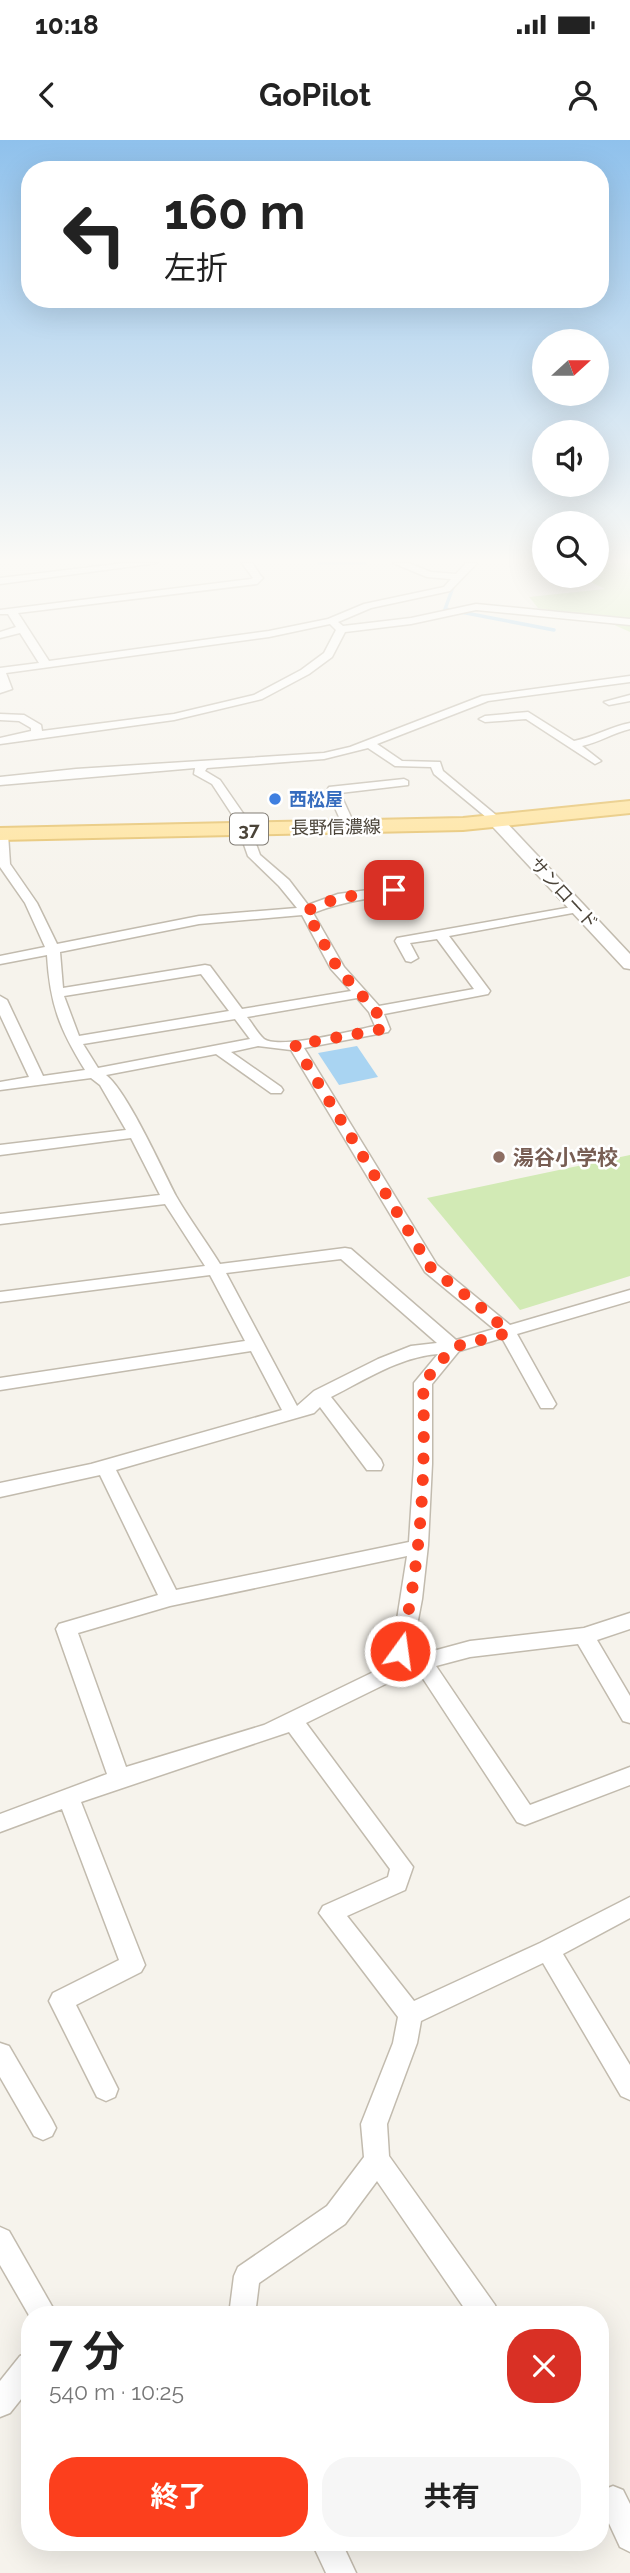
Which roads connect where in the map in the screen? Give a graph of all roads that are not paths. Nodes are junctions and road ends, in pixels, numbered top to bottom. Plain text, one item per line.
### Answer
1 (2, 677) edge
2 (297, 677) edge
3 (630, 679) edge
4 (0, 690) edge
5 (630, 698) edge
6 (609, 702) dead end
7 (0, 717) edge
8 (485, 719) dead end
9 (630, 726) edge
10 (18, 738) junction
11 (0, 741) edge
12 (369, 744) junction
13 (575, 744) junction
14 (595, 761) dead end
15 (202, 766) junction
16 (0, 781) edge
17 (404, 783) dead end
18 (630, 807) edge
19 (498, 823) junction
20 (344, 827) junction
21 (245, 829) junction
22 (1, 834) edge
23 (415, 886) dead end
24 (578, 908) junction
25 (306, 911) junction
26 (440, 934) junction
27 (53, 950) junction
28 (411, 958) dead end
29 (0, 960) edge
30 (630, 964) edge
31 (0, 966) edge
32 (56, 993) junction
33 (359, 994) junction
34 (0, 1000) edge
35 (376, 1011) junction
36 (237, 1015) junction
37 (74, 1041) junction
38 (259, 1042) junction
39 (295, 1045) junction
40 (219, 1049) junction
41 (94, 1073) junction
42 (38, 1080) junction
43 (0, 1086) edge
44 (276, 1090) dead end
45 (136, 1133) junction
46 (0, 1150) edge
47 (170, 1199) junction
48 (0, 1219) edge
49 (216, 1270) junction
50 (0, 1297) edge
51 (627, 1301) edge
52 (508, 1333) junction
53 (256, 1345) junction
54 (453, 1347) junction
55 (0, 1384) edge
56 (320, 1395) junction
57 (547, 1404) dead end
58 (292, 1413) junction
59 (374, 1465) dead end
60 (106, 1466) junction
61 (0, 1490) edge
62 (417, 1547) junction
63 (170, 1599) junction
64 (630, 1621) edge
65 (584, 1636) junction
66 (422, 1661) junction
67 (400, 1668) junction
68 (630, 1715) edge
69 (291, 1719) junction
70 (630, 1776) edge
71 (119, 1778) junction
72 (68, 1797) junction
73 (0, 1823) edge
74 (630, 1907) edge
75 (548, 1950) junction
76 (410, 2014) junction
77 (0, 2054) edge
78 (630, 2088) edge
79 (106, 2089) dead end
80 (43, 2128) dead end
81 (377, 2160) junction
82 (0, 2240) edge
83 (39, 2306) edge
84 (243, 2306) edge
85 (479, 2306) edge
86 (21, 2377) edge
87 (0, 2403) edge
88 (613, 2500) dead end
89 (630, 2537) edge
90 (331, 2551) edge
91 (341, 2573) edge

1 - 4 street
2 - 10 street
3 - 12 street
5 - 6 street
7 - 10 street
8 - 13 street
9 - 13 street
10 - 11 street
12 - 15 street
12 - 19 street
13 - 14 street
15 - 16 street
15 - 21 street
17 - 20 street
18 - 19 main road, 長野信濃線 / 37
19 - 20 main road, 長野信濃線 / 37
19 - 24 street, サンロード
20 - 21 main road, 長野信濃線 / 37
21 - 22 main road, 長野信濃線 / 37
21 - 25 street
22 - 27 street
23 - 25 street
24 - 26 street
24 - 30 street, サンロード
25 - 27 street
25 - 33 street
26 - 28 street
26 - 35 street
27 - 29 street
27 - 31 street
27 - 32 street
32 - 36 street
32 - 37 street
33 - 35 street
33 - 36 street
34 - 42 street
35 - 39 street
36 - 37 street
36 - 38 street
37 - 41 street
38 - 39 street
38 - 40 street
39 - 52 street
40 - 41 street
40 - 44 street
41 - 42 street
41 - 45 street
42 - 43 street
45 - 46 street
45 - 47 street
47 - 48 street
47 - 49 street
49 - 50 street
49 - 53 street
49 - 54 street
51 - 52 street
52 - 54 street
52 - 57 street
53 - 55 street
53 - 58 street
54 - 56 street
54 - 62 street
56 - 58 street
56 - 59 street
58 - 60 street
60 - 61 street
60 - 63 street
62 - 63 street
62 - 67 street
63 - 71 street
64 - 65 street
65 - 66 street
65 - 68 street
66 - 67 street
66 - 70 street
67 - 69 street
69 - 71 street
69 - 76 street
71 - 72 street
72 - 73 street
72 - 79 street
74 - 75 street
75 - 76 street
75 - 78 street
76 - 81 street
77 - 80 street
81 - 84 street
81 - 85 street
82 - 83 street
86 - 87 street
88 - 89 street
90 - 91 street

